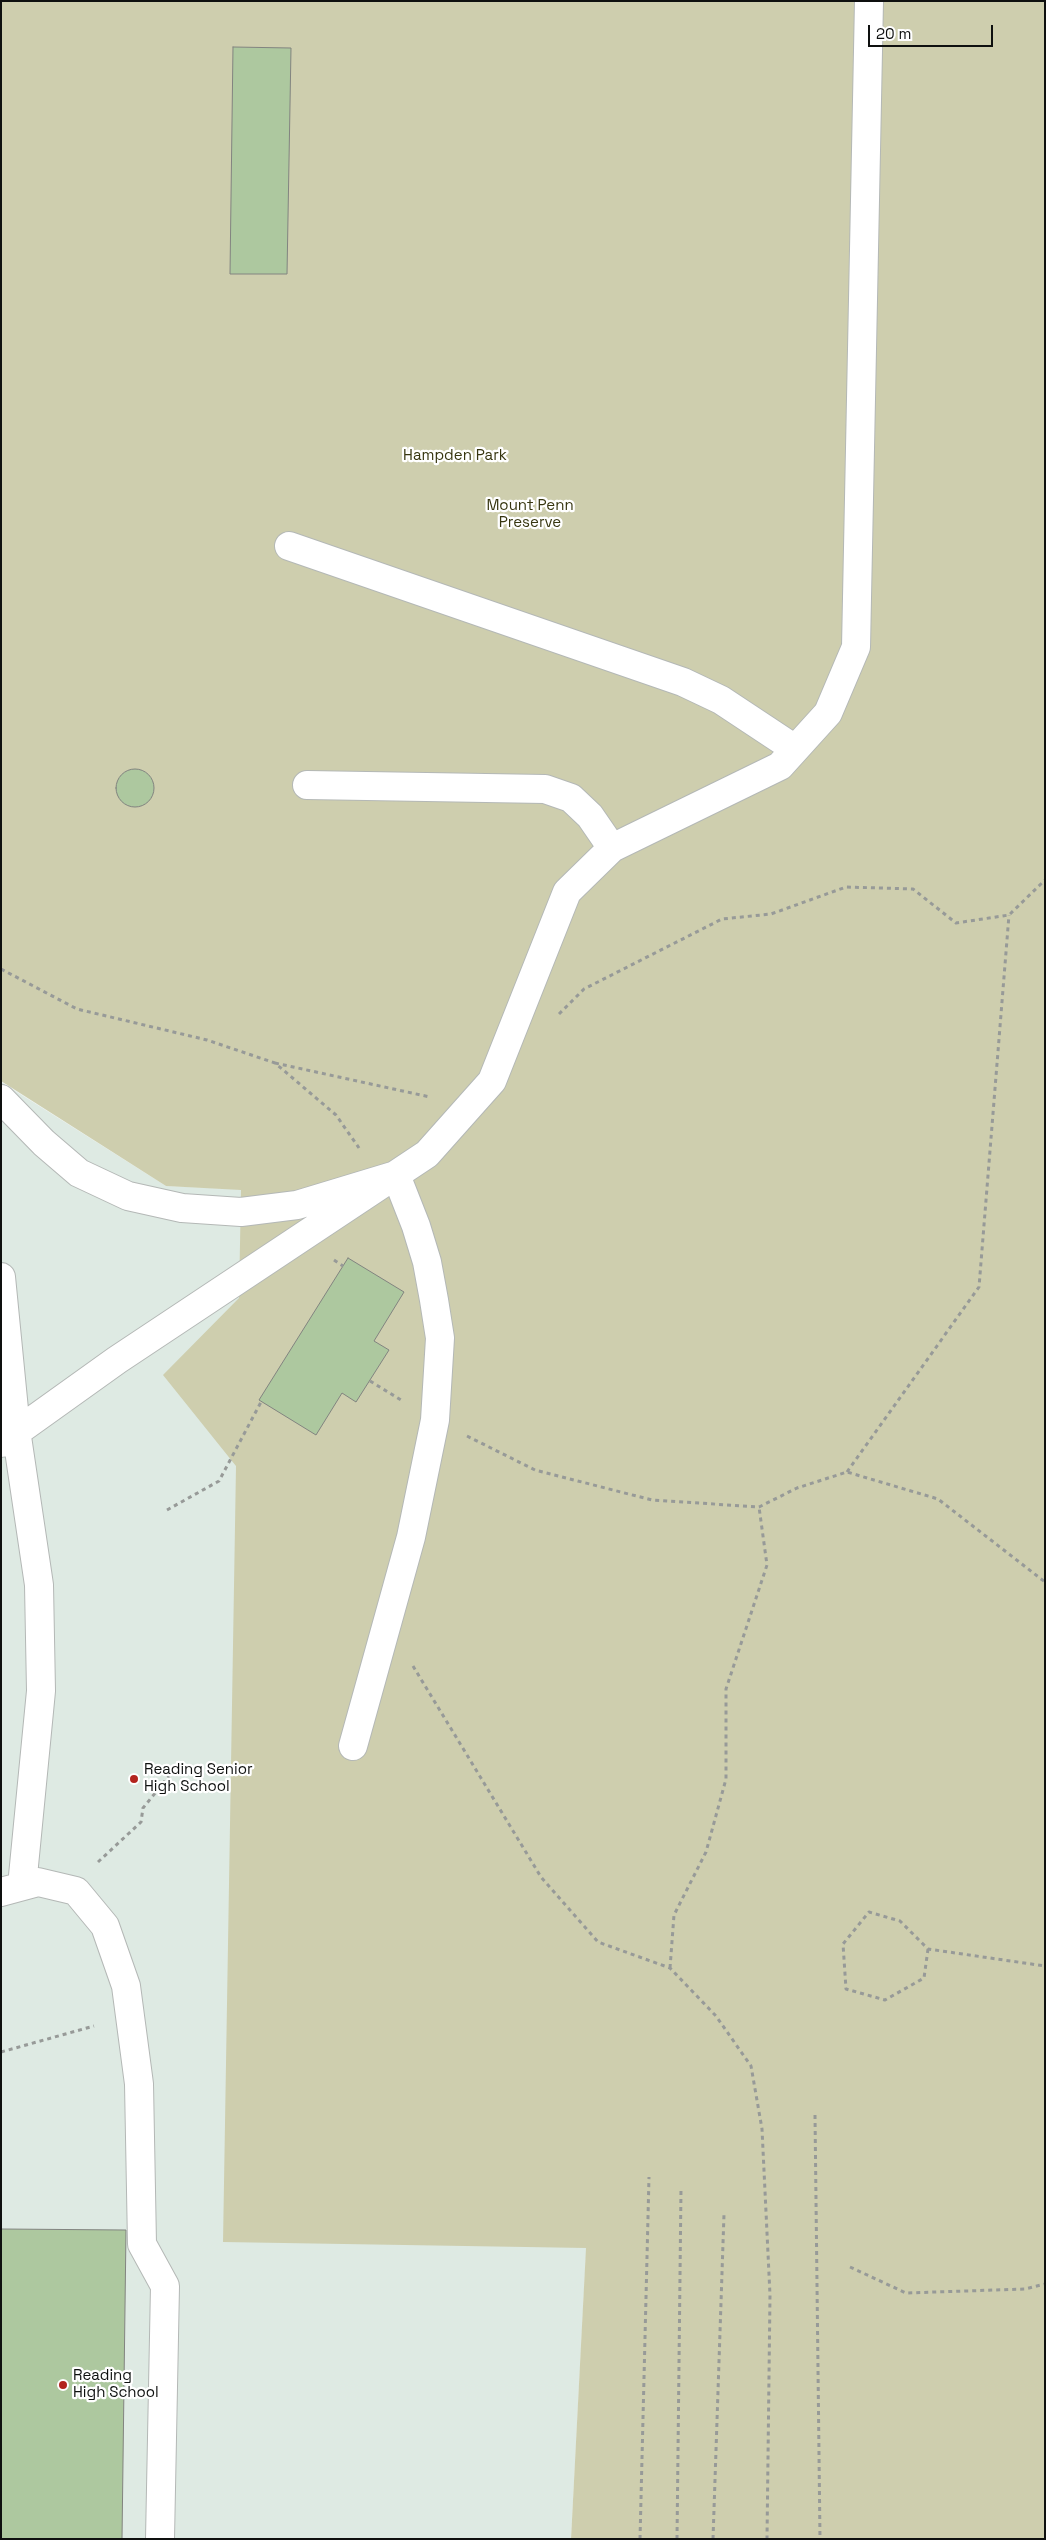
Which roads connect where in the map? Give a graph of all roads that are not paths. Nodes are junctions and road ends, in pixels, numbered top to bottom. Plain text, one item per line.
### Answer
1 (869, 1) edge
2 (290, 546) dead end
3 (795, 749) junction
4 (307, 785) dead end
5 (612, 848) junction
6 (1, 1099) edge
7 (388, 1177) junction
8 (1, 1277) edge
9 (9, 1436) edge
10 (353, 1746) dead end
11 (12, 1889) edge
12 (160, 2539) edge

1 - 3 lane
2 - 3 lane
3 - 5 lane
4 - 5 lane
5 - 7 lane
6 - 7 lane
7 - 9 lane
7 - 10 lane
8 - 9 lane
9 - 11 lane
11 - 12 lane

